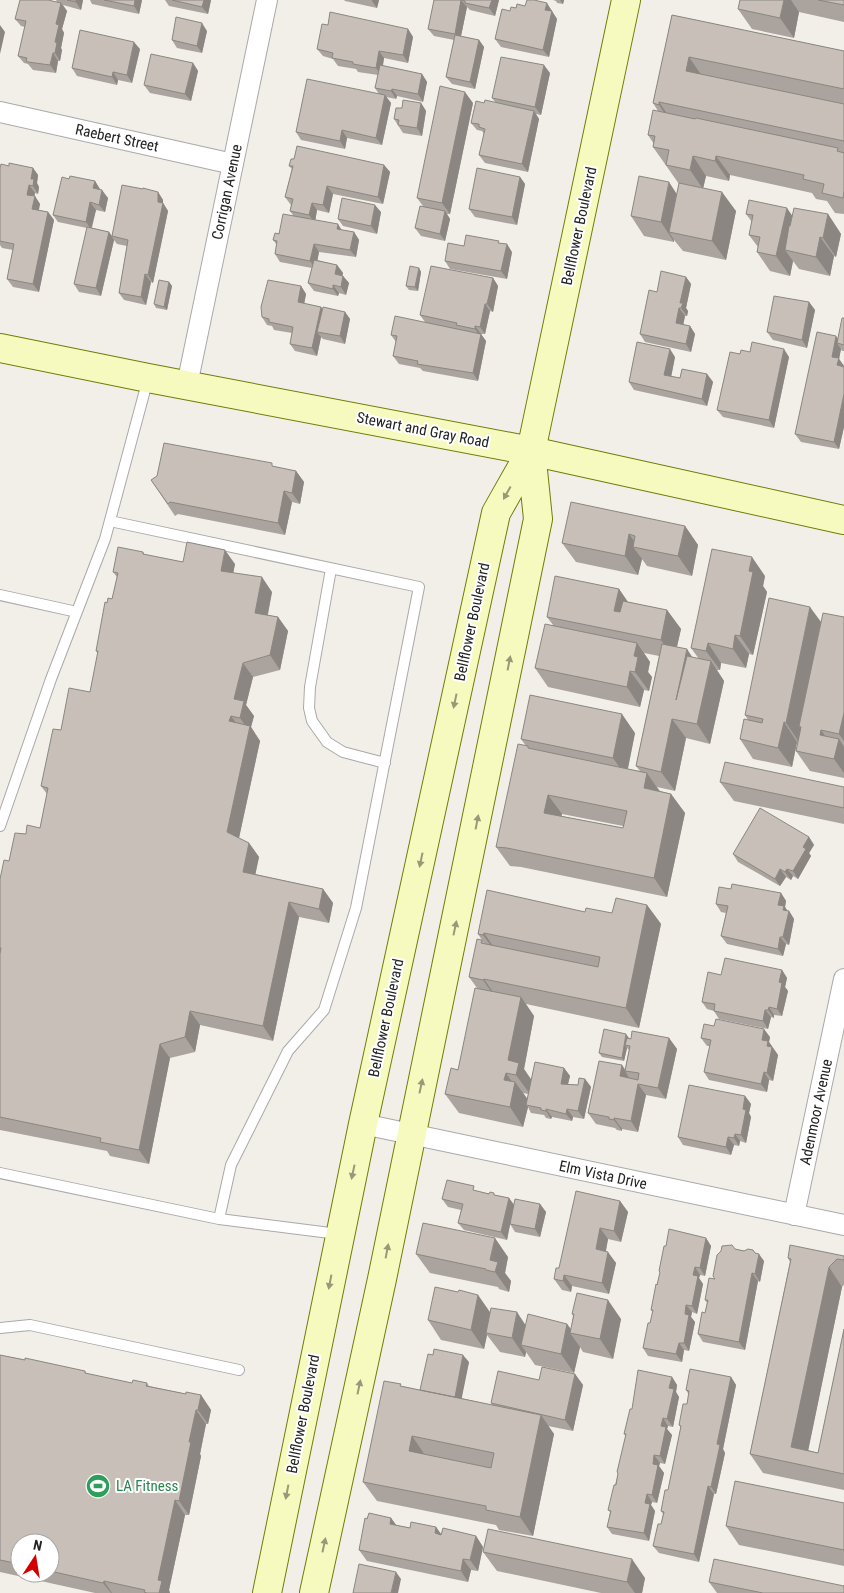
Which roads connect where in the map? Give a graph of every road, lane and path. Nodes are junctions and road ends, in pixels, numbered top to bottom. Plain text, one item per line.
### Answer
1 (267, 0) edge
2 (626, 0) edge
3 (0, 112) edge
4 (233, 164) junction
5 (0, 348) edge
6 (148, 378) junction
7 (187, 384) junction
8 (531, 451) junction
9 (844, 520) edge
10 (110, 521) junction
11 (331, 569) junction
12 (0, 595) edge
13 (77, 612) junction
14 (385, 763) junction
15 (1, 820) edge
16 (844, 979) edge
17 (363, 1124) junction
18 (411, 1134) junction
19 (0, 1173) edge
20 (794, 1215) junction
21 (219, 1219) junction
22 (844, 1225) edge
23 (340, 1234) junction
24 (0, 1328) edge
25 (239, 1370) dead end
26 (267, 1593) edge
27 (314, 1593) edge

1 - 4 street, Corrigan Avenue
2 - 8 main road, Bellflower Boulevard
3 - 4 street, Raebert Street
4 - 7 street, Corrigan Avenue
5 - 6 main road, Stewart and Gray Road
6 - 7 main road, Stewart and Gray Road
6 - 10 lane
7 - 8 main road, Stewart and Gray Road
8 - 9 main road, Stewart and Gray Road
8 -> 17 main road, Bellflower Boulevard
18 -> 8 main road, Bellflower Boulevard
10 - 11 lane
10 - 13 lane
11 - 14 lane
11 - 14 lane
12 - 13 lane
13 - 15 lane
14 - 21 lane
16 - 20 street, Adenmoor Avenue
17 - 18 street, Elm Vista Drive
17 -> 23 main road, Bellflower Boulevard
18 - 20 street, Elm Vista Drive
27 -> 18 main road, Bellflower Boulevard
19 - 21 lane
20 - 22 street, Elm Vista Drive
21 - 23 lane
23 -> 26 main road, Bellflower Boulevard
24 - 25 lane

